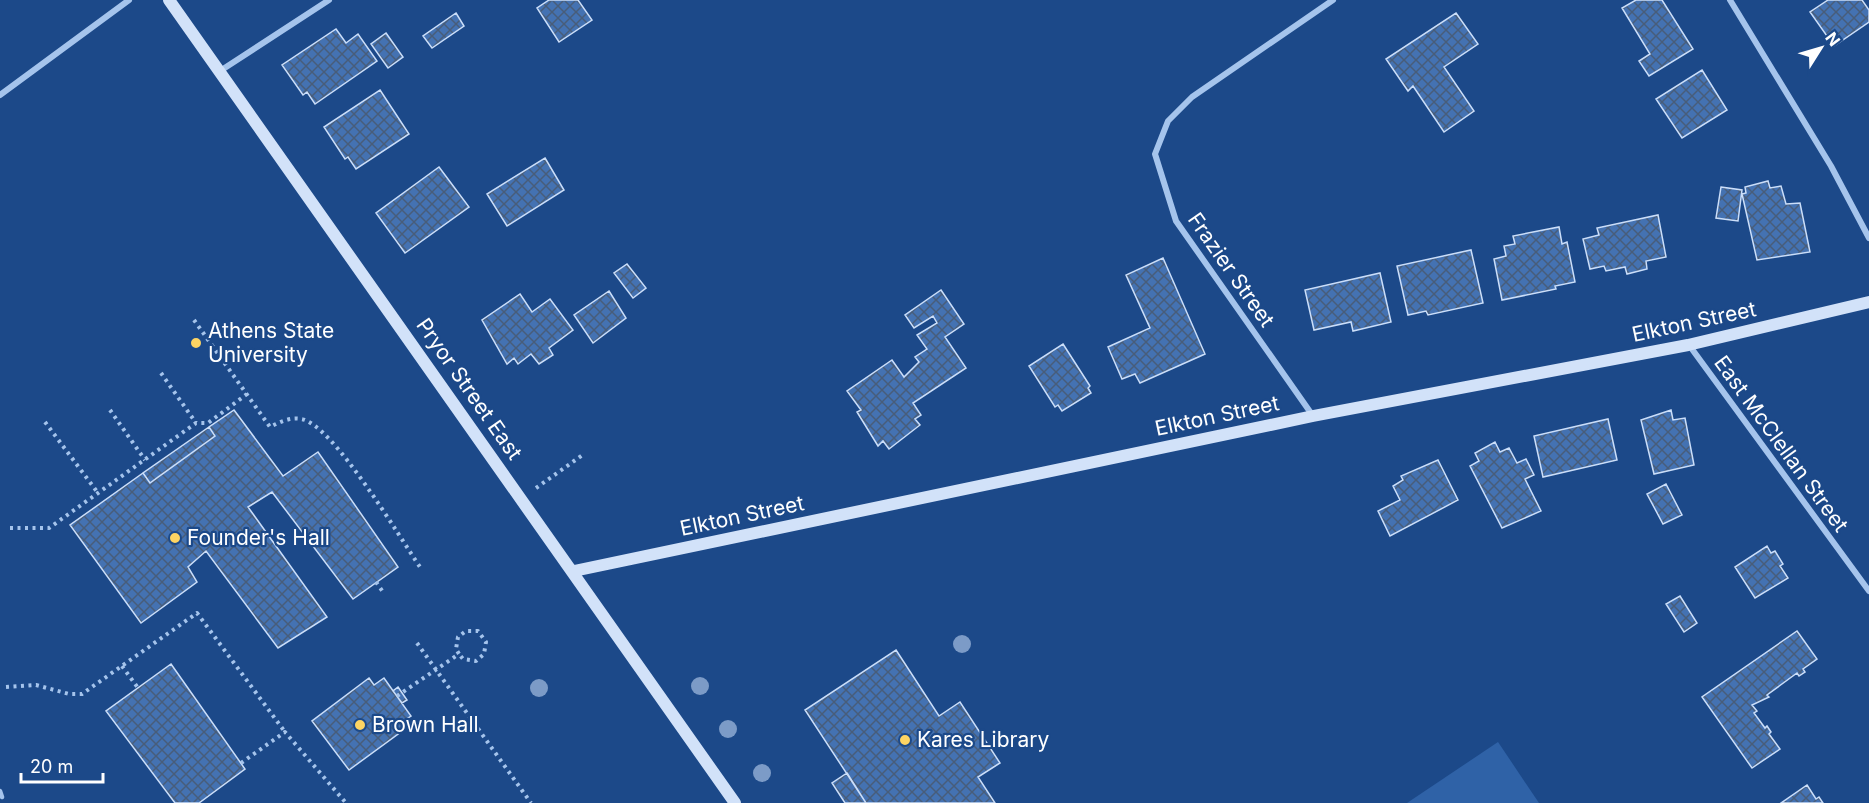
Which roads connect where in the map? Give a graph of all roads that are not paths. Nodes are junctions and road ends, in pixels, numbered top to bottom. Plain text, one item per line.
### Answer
1 (129, 0) edge
2 (169, 0) edge
3 (330, 0) edge
4 (1333, 0) edge
5 (1730, 0) edge
6 (220, 71) junction
7 (0, 95) edge
8 (1869, 238) edge
9 (1869, 302) edge
10 (1688, 345) junction
11 (1313, 416) junction
12 (574, 571) junction
13 (1869, 591) edge
14 (0, 790) edge
15 (2, 797) dead end
16 (735, 803) edge

1 - 7 street
2 - 6 street, Pryor Street East
3 - 6 street
4 - 11 street, Frazier Street
5 - 8 street
6 - 12 street, Pryor Street East
9 - 10 street, Elkton Street
10 - 11 street, Elkton Street
10 - 13 street, East McClellan Street
11 - 12 street, Elkton Street
12 - 16 street, Pryor Street East
14 - 15 lane

